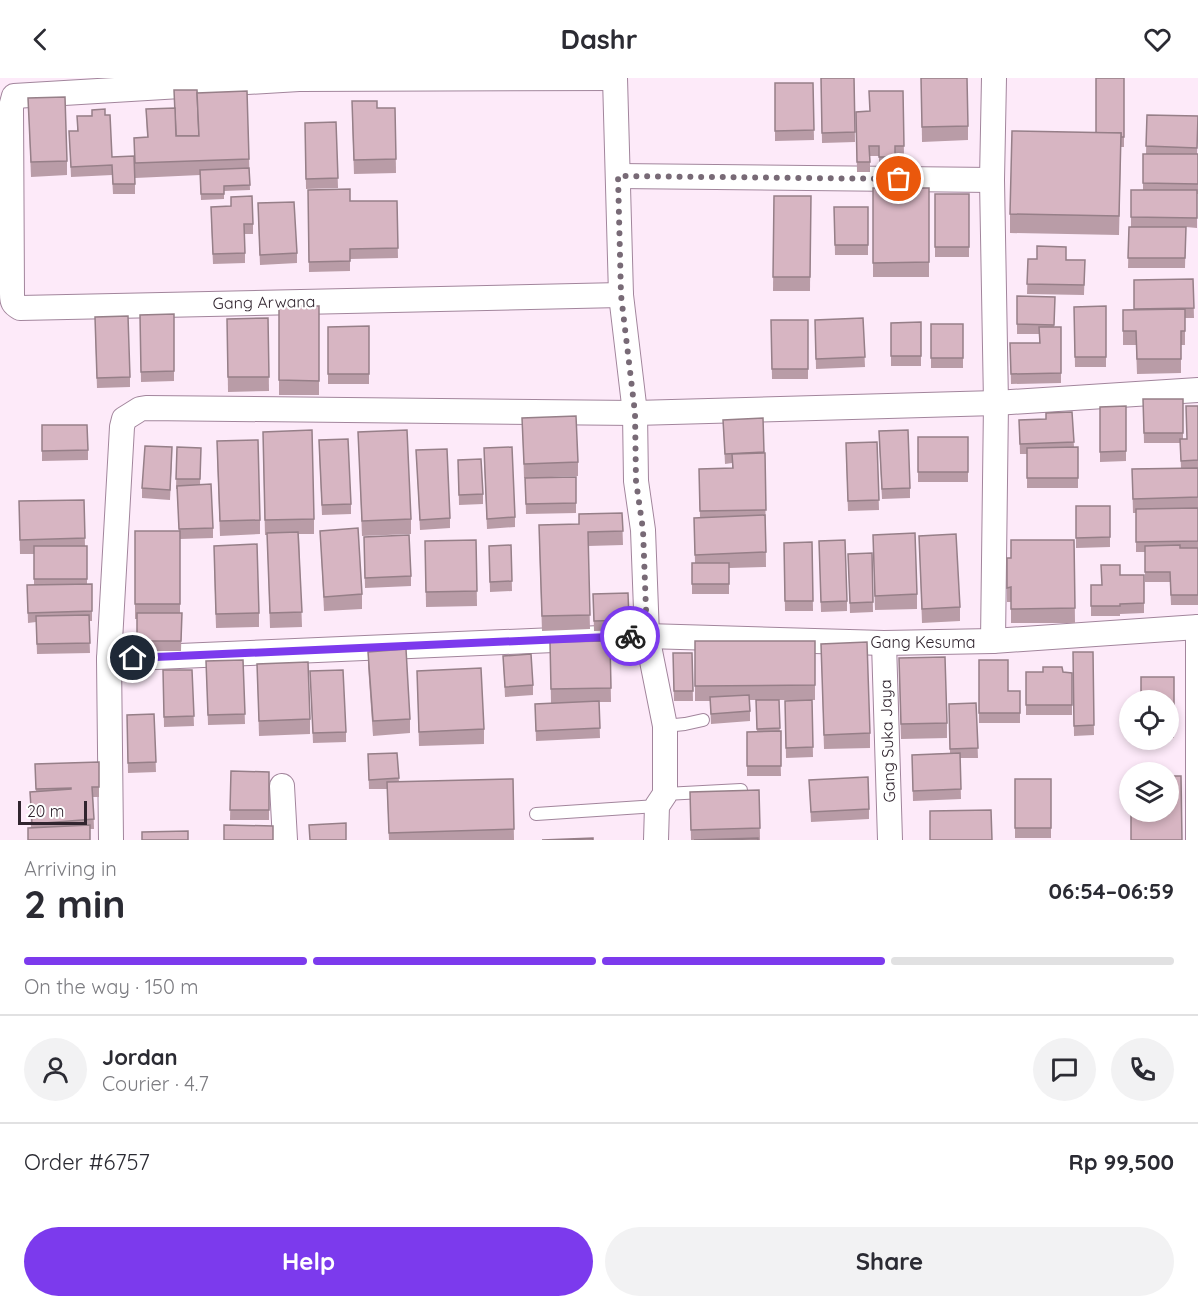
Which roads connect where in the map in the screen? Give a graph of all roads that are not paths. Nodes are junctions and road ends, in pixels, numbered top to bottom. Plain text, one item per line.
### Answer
1 (299, 78) edge
2 (615, 78) edge
3 (994, 78) edge
4 (618, 176) junction
5 (992, 180) junction
6 (621, 295) junction
7 (1198, 390) edge
8 (996, 403) junction
9 (635, 413) junction
10 (1198, 627) edge
11 (647, 636) junction
12 (993, 641) junction
13 (884, 643) junction
14 (110, 659) junction
15 (703, 720) dead end
16 (665, 726) junction
17 (282, 786) dead end
18 (741, 790) edge
19 (661, 800) junction
20 (536, 814) dead end
21 (111, 840) edge
22 (285, 840) edge
23 (656, 840) edge
24 (890, 840) edge
25 (1198, 840) edge

1 - 2 street
1 - 6 street, Gang Arwana
2 - 4 street
3 - 5 street
4 - 5 street
4 - 6 street
5 - 8 street
6 - 9 street
7 - 8 street
8 - 9 street
8 - 12 street
9 - 11 street
9 - 14 street
10 - 12 street, Gang Kesuma
10 - 25 street
11 - 13 street, Gang Kesuma
11 - 14 street, Gang Kesuma
11 - 16 street
12 - 13 street, Gang Kesuma
13 - 24 street, Gang Suka Jaya
14 - 21 street
15 - 16 lane
16 - 19 street
17 - 22 street
18 - 19 lane
19 - 20 lane
19 - 23 street

